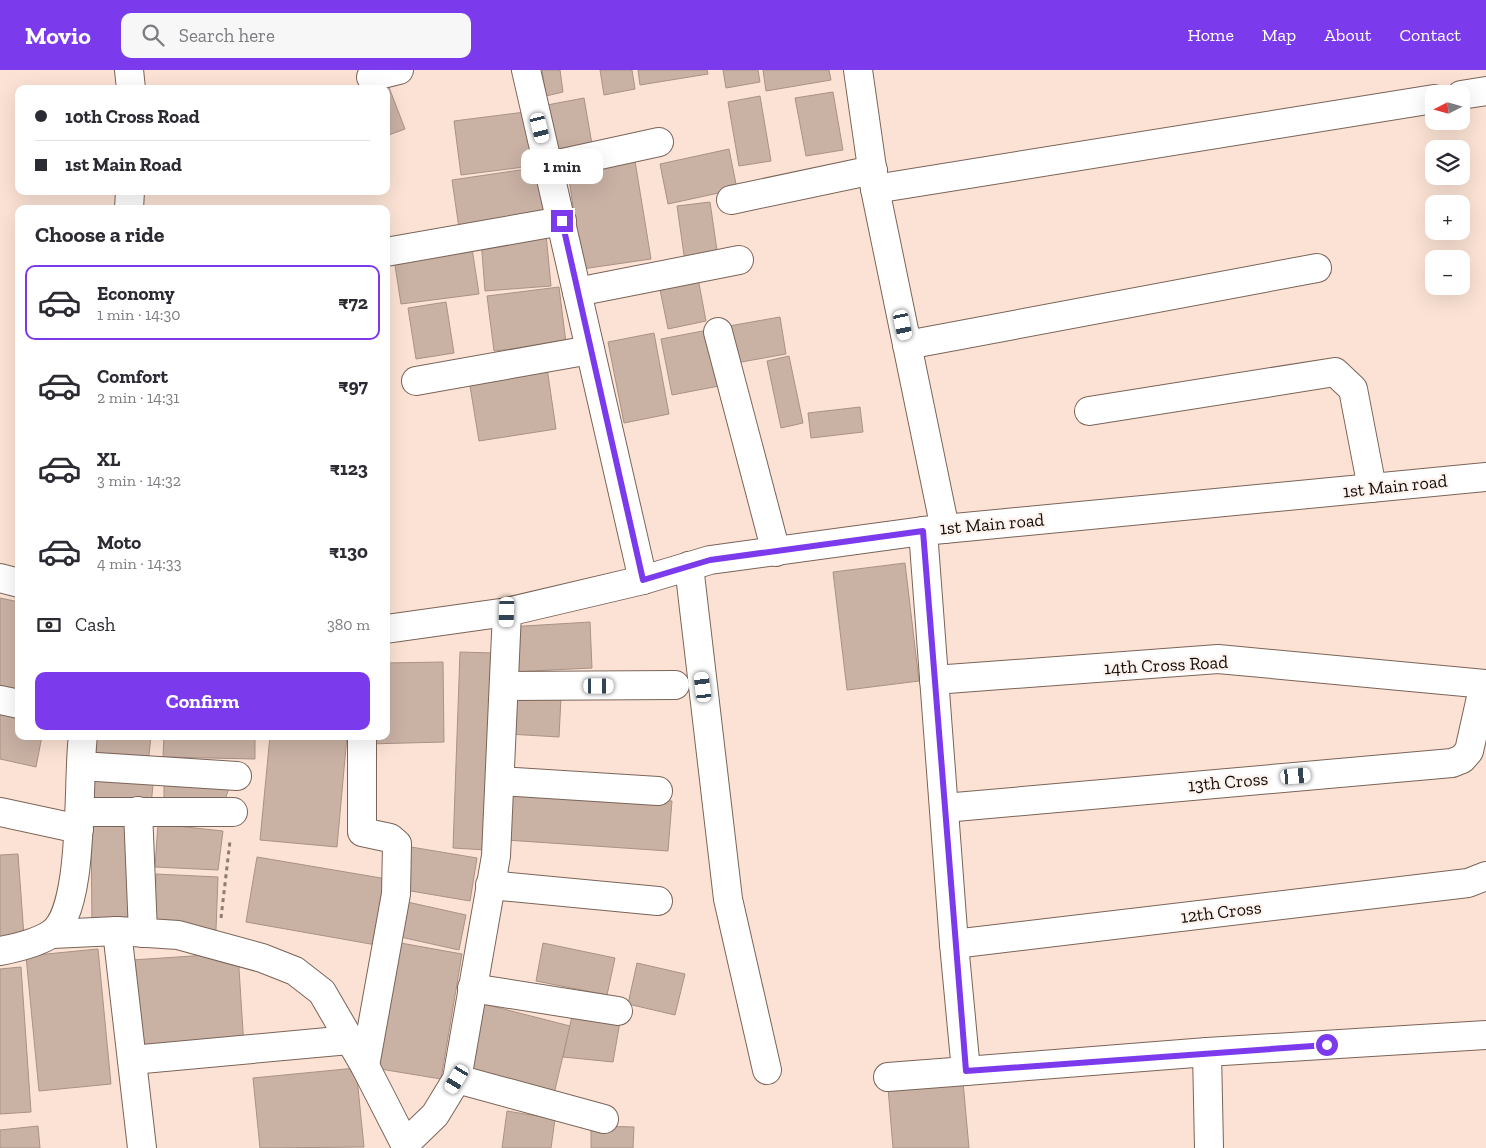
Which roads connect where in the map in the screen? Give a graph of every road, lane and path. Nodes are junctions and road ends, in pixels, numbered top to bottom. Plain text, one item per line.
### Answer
1 (129, 70) edge
2 (399, 70) edge
3 (526, 70) edge
4 (858, 70) edge
5 (370, 78) dead end
6 (130, 85) edge
7 (1486, 91) edge
8 (1470, 94) edge
9 (1425, 100) edge
10 (659, 142) dead end
11 (549, 166) junction
12 (874, 180) junction
13 (732, 200) dead end
14 (562, 221) junction
15 (390, 251) edge
16 (739, 260) dead end
17 (1317, 268) dead end
18 (578, 292) junction
19 (718, 332) dead end
20 (907, 345) junction
21 (590, 350) junction
22 (416, 381) dead end
23 (1089, 411) dead end
24 (1486, 477) edge
25 (1372, 488) junction
26 (934, 530) junction
27 (776, 552) junction
28 (689, 566) junction
29 (0, 578) edge
30 (643, 580) junction
31 (15, 582) edge
32 (507, 612) junction
33 (390, 628) edge
34 (934, 680) junction
35 (1485, 684) edge
36 (675, 685) dead end
37 (504, 686) junction
38 (0, 700) edge
39 (15, 703) edge
40 (84, 740) edge
41 (362, 740) edge
42 (81, 766) junction
43 (237, 776) dead end
44 (500, 781) junction
45 (658, 791) dead end
46 (944, 808) junction
47 (138, 811) junction
48 (0, 812) edge
49 (233, 812) dead end
50 (79, 820) junction
51 (230, 841) dead end
52 (1486, 876) edge
53 (490, 885) junction
54 (658, 901) dead end
55 (130, 932) junction
56 (52, 934) junction
57 (954, 944) junction
58 (217, 946) junction
59 (0, 952) edge
60 (472, 988) junction
61 (618, 1011) dead end
62 (1486, 1035) edge
63 (350, 1040) junction
64 (1207, 1052) junction
65 (965, 1059) junction
66 (132, 1060) junction
67 (365, 1066) junction
68 (768, 1070) dead end
69 (888, 1077) dead end
70 (457, 1079) junction
71 (604, 1120) dead end
72 (406, 1146) edge
73 (142, 1148) edge
74 (1209, 1148) edge

1 - 6 street
2 - 5 street
3 - 11 street
4 - 12 street, 1st Main road
7 - 8 street
9 - 12 street
10 - 11 street
11 - 14 street
12 - 13 street
12 - 20 street, 1st Main road
14 - 15 street
14 - 18 street
16 - 18 street
17 - 20 street
18 - 21 street
19 - 27 street
20 - 26 street, 1st Main road
21 - 22 street
21 - 30 street
23 - 25 street
24 - 25 street, 1st Main road
25 - 26 street, 1st Main road
26 - 27 street, 1st Main road
26 - 34 street, 1st Main road
27 - 28 street, 1st Main road
28 - 30 street, 1st Main road
28 - 68 street
29 - 31 street
30 - 32 street, 1st Main road
32 - 33 street, 1st Main road
32 - 37 street
34 - 35 street, 14th Cross Road
34 - 46 street, 1st Main road
35 - 46 street, 13th Cross
36 - 37 street
37 - 44 street
38 - 39 street
40 - 42 street
41 - 67 street
42 - 43 street
42 - 50 street
44 - 45 street
44 - 53 street
46 - 57 street, 1st Main road
47 - 49 street
47 - 50 street
47 - 55 street
48 - 50 street
50 - 56 street
51 - 58 path
52 - 57 street, 12th Cross
53 - 54 street
53 - 60 street
55 - 56 street
55 - 58 street
55 - 66 street
56 - 59 street
57 - 65 street, 1st Main road
58 - 63 street
60 - 61 street
60 - 70 street
62 - 64 street
63 - 66 street
63 - 67 street
64 - 65 street
64 - 74 street
65 - 69 street
66 - 73 street
67 - 72 street
70 - 71 street
70 - 72 street

